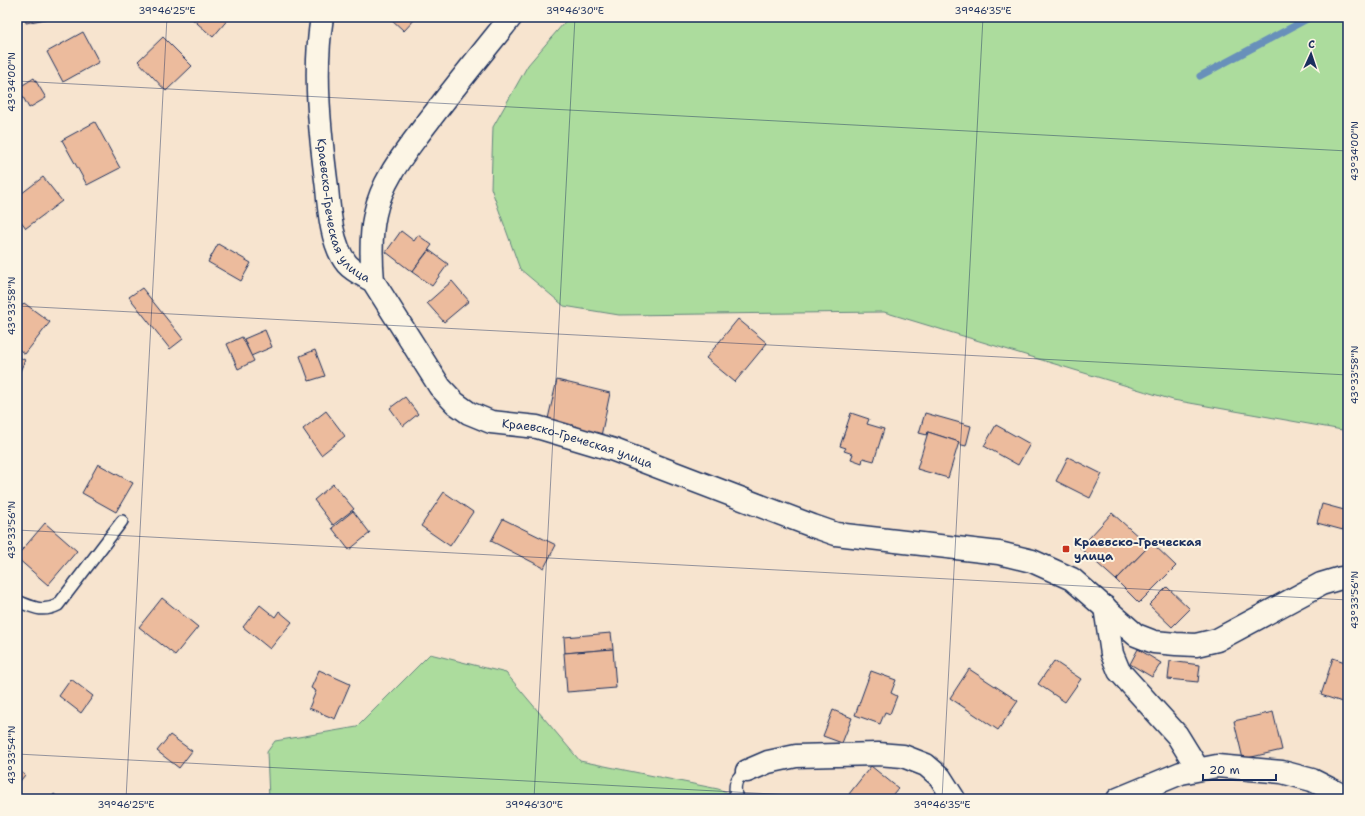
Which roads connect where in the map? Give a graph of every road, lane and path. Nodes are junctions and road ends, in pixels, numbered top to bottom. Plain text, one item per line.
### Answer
1 (322, 17) edge
2 (511, 17) edge
3 (373, 281) junction
4 (122, 521) dead end
5 (1348, 578) edge
6 (17, 601) edge
7 (1105, 608) junction
8 (1198, 769) junction
9 (747, 771) joint
10 (1348, 798) edge
11 (738, 799) edge
12 (954, 799) edge
13 (1118, 799) edge

1 - 3 street, Краевско-Греческая улица
2 - 3 street
3 - 7 street, Краевско-Греческая улица
4 - 6 lane
5 - 7 street, Краевско-Греческая улица
7 - 8 street
8 - 10 street
8 - 13 street
9 - 11 lane
9 - 12 street

